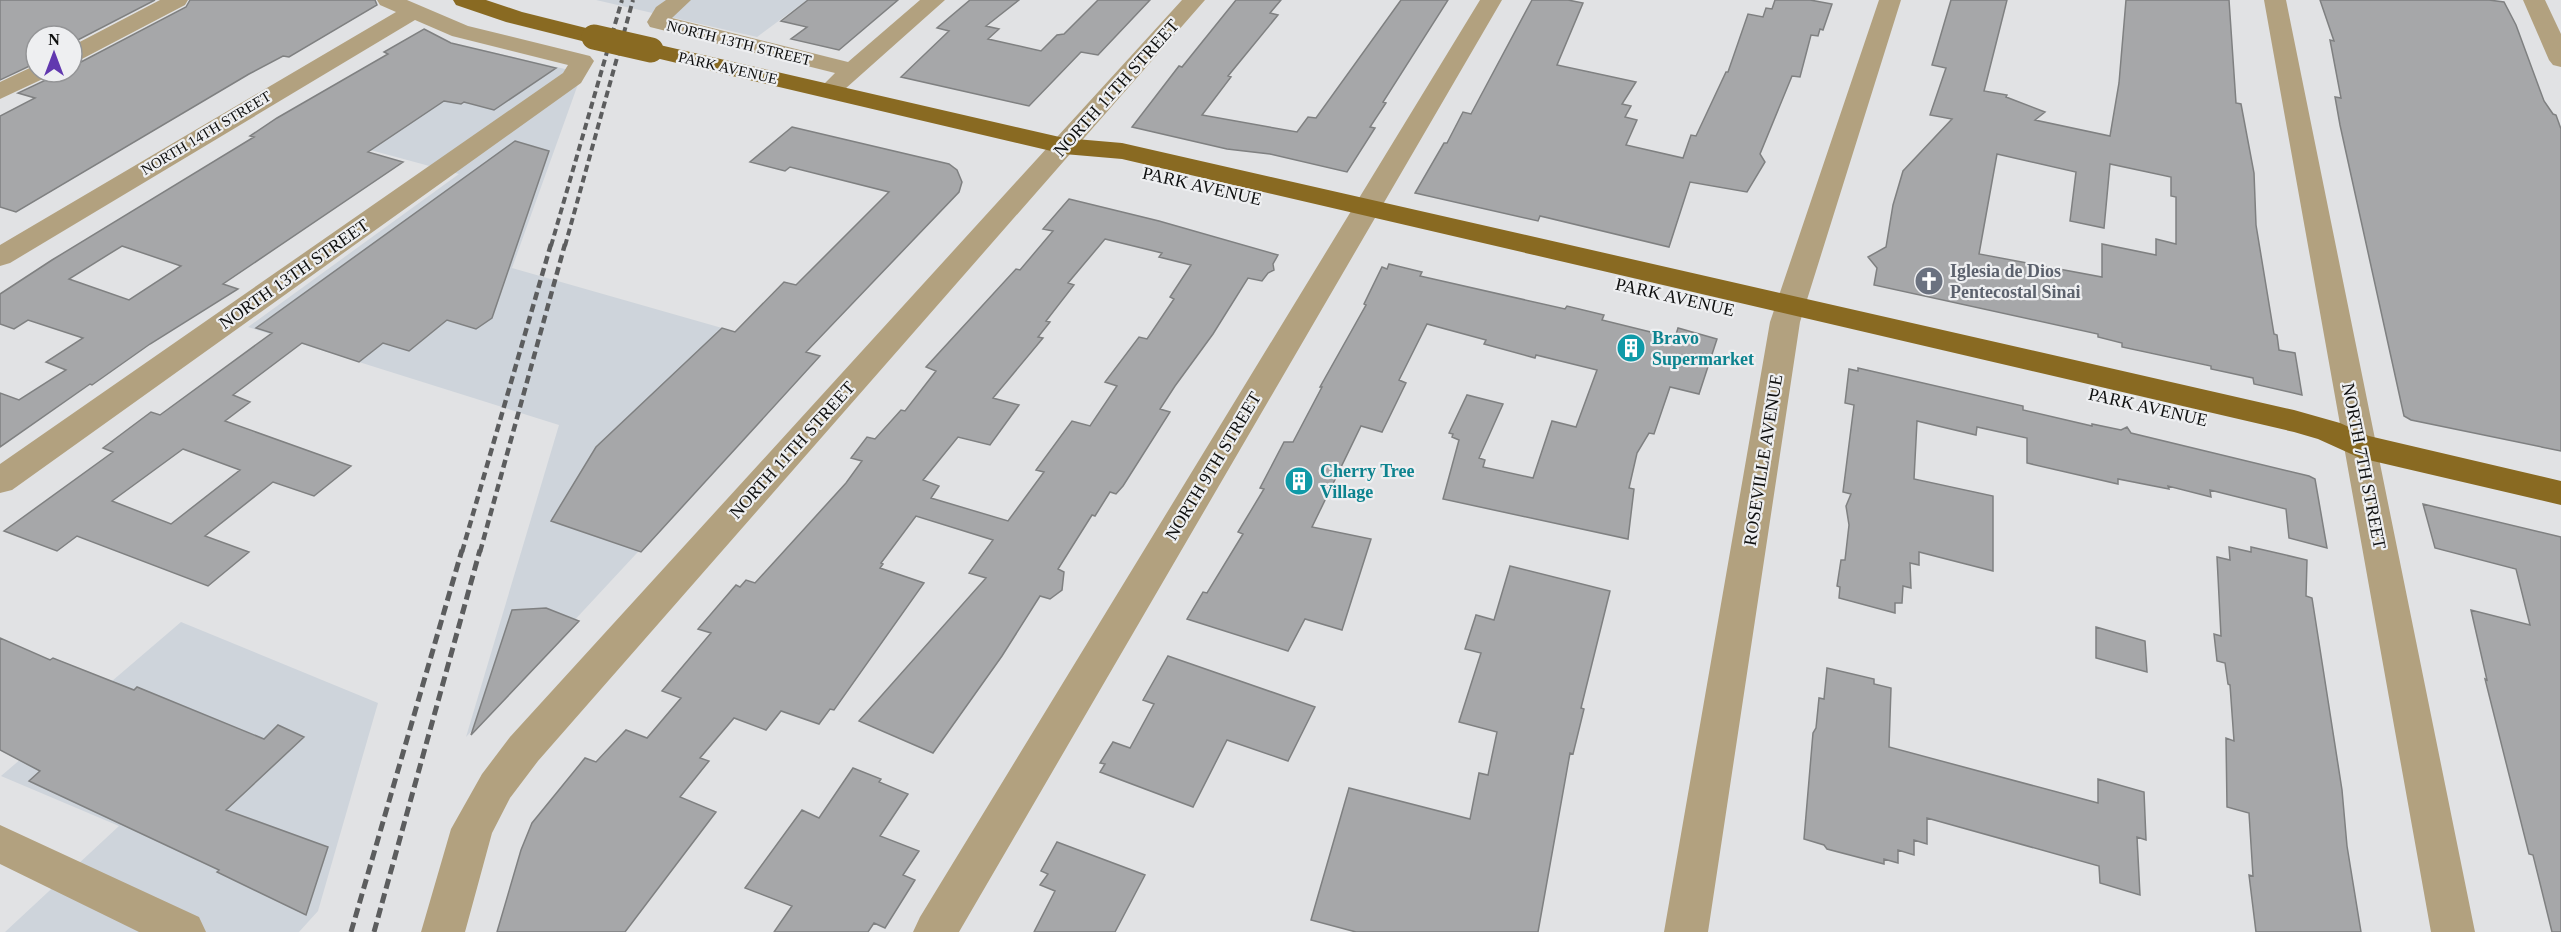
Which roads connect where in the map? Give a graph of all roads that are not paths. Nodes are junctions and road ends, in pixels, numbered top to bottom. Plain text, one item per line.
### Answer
1 (177, 0) edge
2 (388, 0) edge
3 (464, 0) edge
4 (680, 0) edge
5 (934, 0) edge
6 (1194, 0) edge
7 (1491, 0) edge
8 (1890, 0) edge
9 (2275, 0) edge
10 (2534, 0) edge
11 (414, 11) junction
12 (84, 49) edge
13 (588, 49) junction
14 (2561, 60) edge
15 (853, 70) junction
16 (24, 80) edge
17 (828, 91) junction
18 (0, 92) edge
19 (1064, 146) junction
20 (1363, 215) junction
21 (0, 257) edge
22 (1788, 314) junction
23 (2360, 446) junction
24 (0, 482) edge
25 (2561, 493) edge
26 (0, 844) edge
27 (184, 932) edge
28 (443, 932) edge
29 (935, 932) edge
30 (1686, 932) edge
31 (2453, 932) edge

1 - 12 street
2 - 11 street, PARK AVENUE
3 - 13 main road, PARK AVENUE
4 - 15 street, NORTH 13TH STREET
5 - 15 street
6 - 19 street, NORTH 11TH STREET
7 - 20 street, NORTH 9TH STREET
8 - 22 street, ROSEVILLE AVENUE
9 - 23 street, NORTH 7TH STREET
10 - 14 street
11 - 13 street, PARK AVENUE
11 - 21 street, NORTH 14TH STREET
13 - 17 main road, PARK AVENUE, bridge
13 - 24 street, NORTH 13TH STREET
15 - 17 street
16 - 18 street
17 - 19 main road, PARK AVENUE
19 - 20 main road, PARK AVENUE
19 - 28 street, NORTH 11TH STREET
20 - 22 main road, PARK AVENUE
20 - 29 street, NORTH 9TH STREET
22 - 23 main road, PARK AVENUE
22 - 30 street, ROSEVILLE AVENUE
23 - 25 main road, PARK AVENUE
23 - 31 street, NORTH 7TH STREET
26 - 27 street

